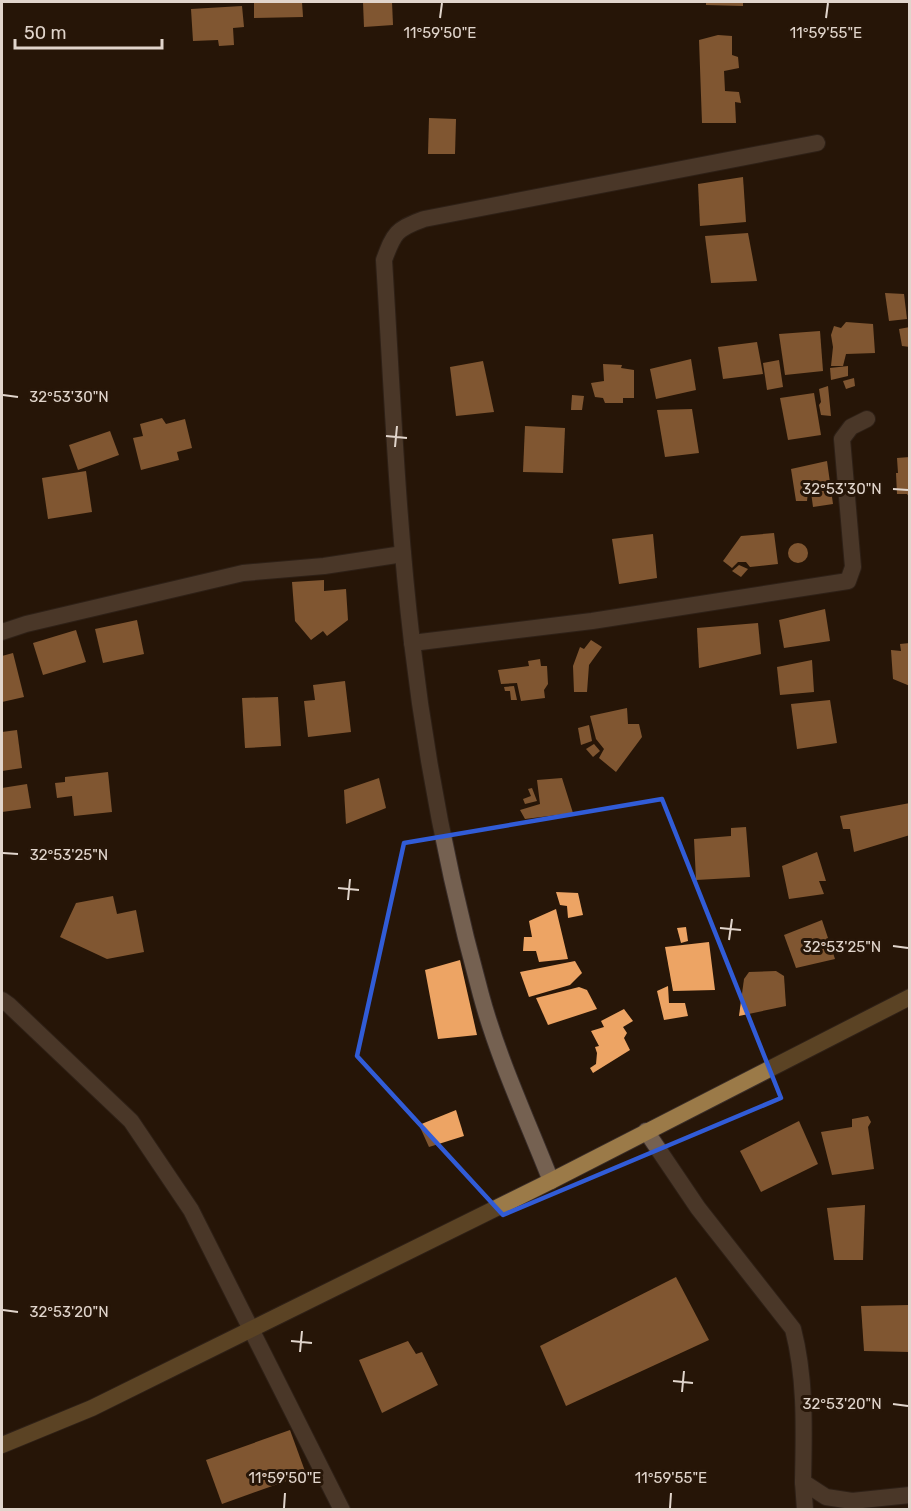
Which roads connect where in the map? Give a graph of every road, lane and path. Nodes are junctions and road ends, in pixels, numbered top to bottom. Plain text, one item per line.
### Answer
1 (817, 143) dead end
2 (867, 419) dead end
3 (403, 555) junction
4 (2, 632) edge
5 (412, 643) junction
6 (909, 997) edge
7 (2, 1000) edge
8 (646, 1131) junction
9 (551, 1181) junction
10 (252, 1329) junction
11 (2, 1445) edge
12 (803, 1482) junction
13 (909, 1495) edge
14 (342, 1509) edge
15 (805, 1509) edge

1 - 3 street
2 - 5 street
3 - 4 street
3 - 5 street
5 - 9 street
6 - 8 main road
7 - 10 street
8 - 9 main road
8 - 12 street
9 - 10 main road
10 - 11 main road
10 - 14 street
12 - 13 street
12 - 15 street

